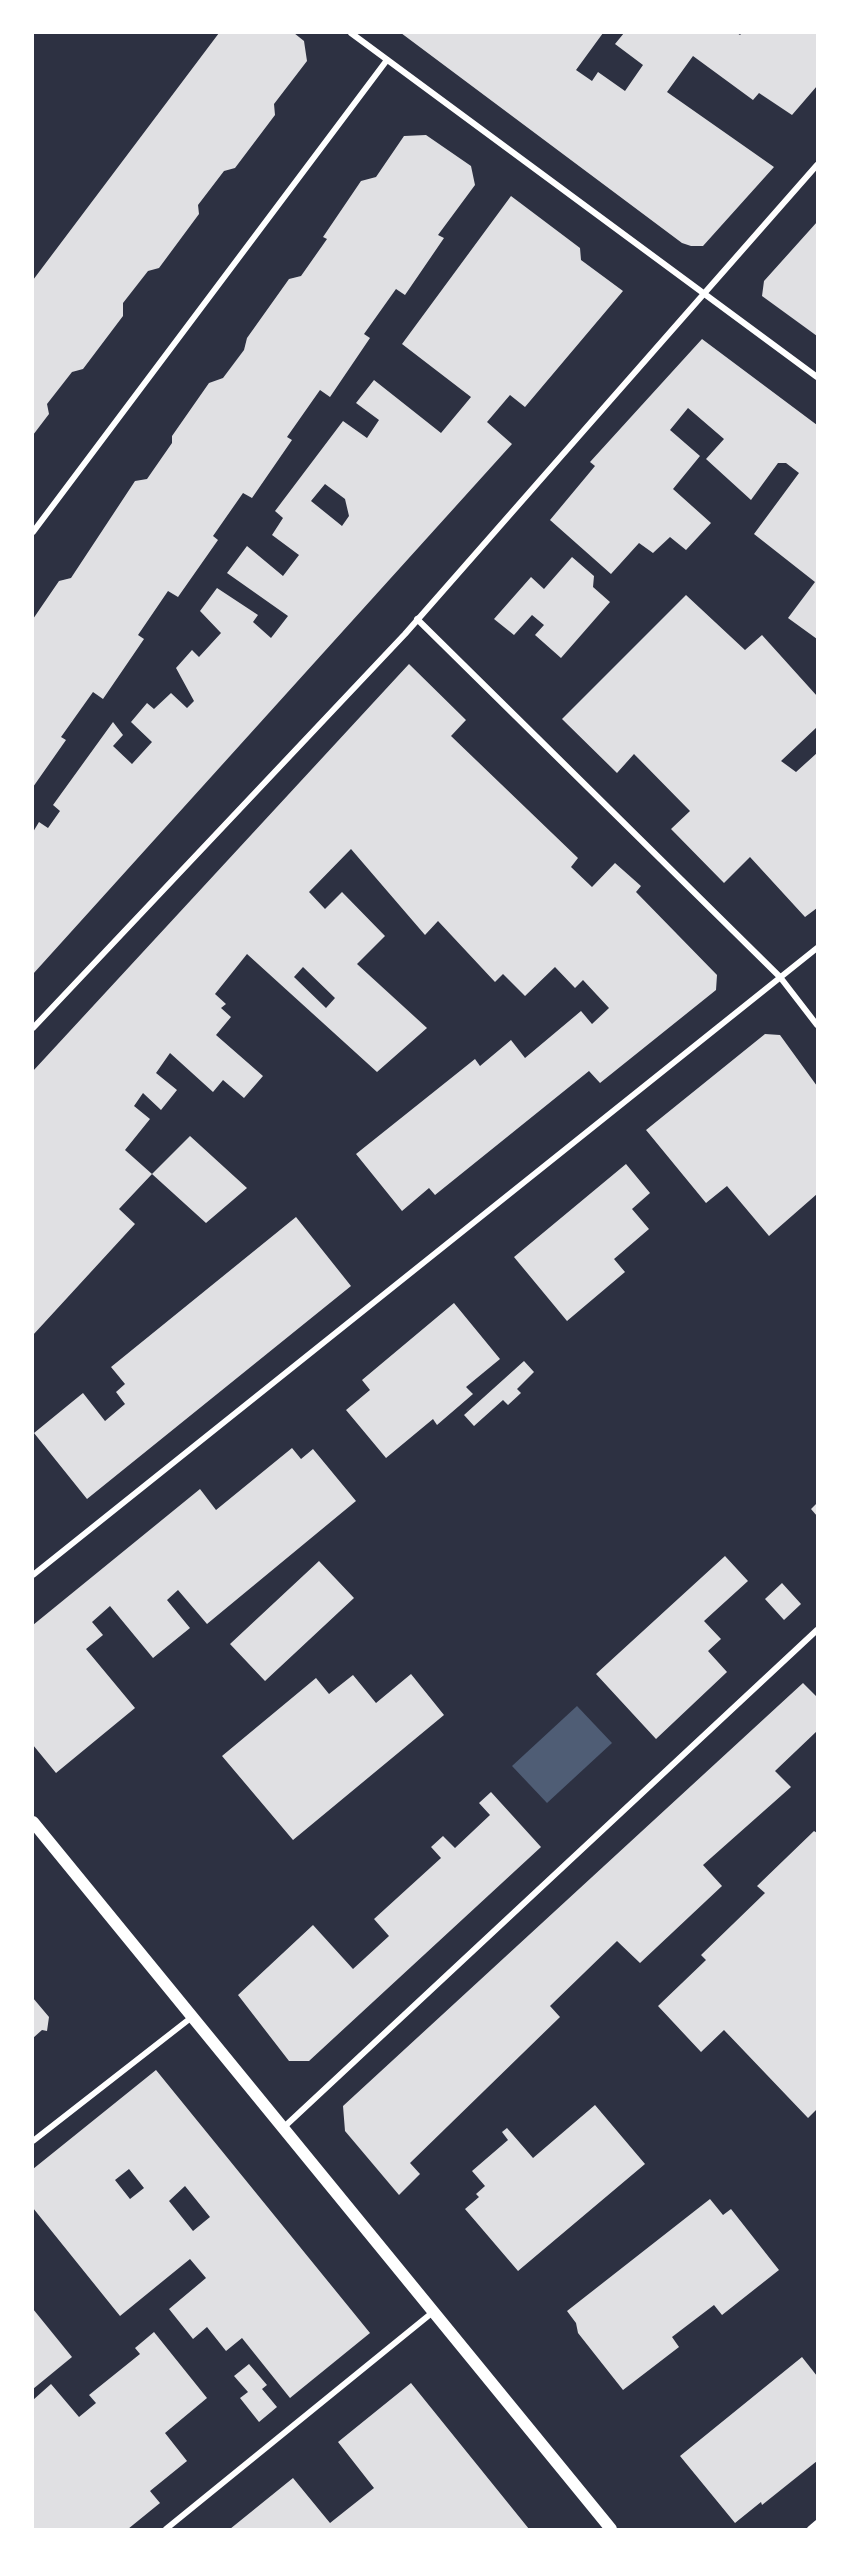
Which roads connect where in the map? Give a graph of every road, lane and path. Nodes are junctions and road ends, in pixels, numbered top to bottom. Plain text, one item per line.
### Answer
1 (351, 33) edge
2 (387, 60) junction
3 (817, 165) edge
4 (702, 292) junction
5 (817, 377) edge
6 (33, 532) edge
7 (417, 620) junction
8 (817, 948) edge
9 (780, 976) junction
10 (817, 1025) edge
11 (33, 1028) edge
12 (33, 1575) edge
13 (817, 1630) edge
14 (33, 1821) edge
15 (192, 2017) junction
16 (283, 2128) junction
17 (33, 2141) edge
18 (433, 2312) junction
19 (817, 2523) edge
20 (166, 2529) edge
21 (611, 2529) edge
22 (810, 2529) edge

1 - 2 street
2 - 4 street
2 - 6 street
3 - 4 street
4 - 5 street
4 - 7 street
7 - 9 street
7 - 11 street
8 - 9 street
9 - 10 street
9 - 12 street
13 - 16 street
14 - 15 main road
15 - 16 main road
15 - 17 street
16 - 18 main road
18 - 20 street
18 - 21 main road
19 - 22 street

